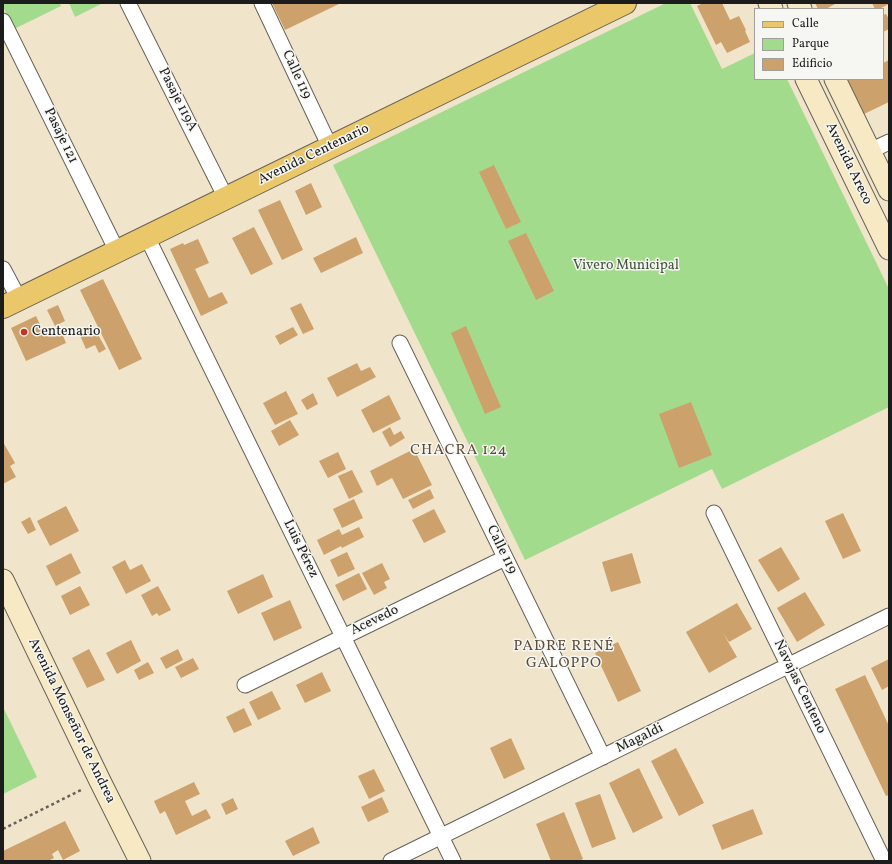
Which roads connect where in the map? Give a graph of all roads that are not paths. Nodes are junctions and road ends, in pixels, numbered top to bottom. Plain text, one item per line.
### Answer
1 (128, 3) edge
2 (262, 3) edge
3 (625, 3) edge
4 (3, 21) edge
5 (806, 80) edge
6 (835, 80) edge
7 (889, 142) edge
8 (330, 147) junction
9 (870, 152) junction
10 (889, 190) edge
11 (226, 198) junction
12 (147, 236) junction
13 (889, 249) edge
14 (117, 251) junction
15 (3, 269) edge
16 (11, 303) edge
17 (400, 343) dead end
18 (714, 513) dead end
19 (505, 558) junction
20 (3, 580) edge
21 (889, 616) edge
22 (343, 637) junction
23 (789, 666) junction
24 (245, 685) dead end
25 (603, 757) junction
26 (440, 836) junction
27 (140, 861) edge
28 (391, 861) edge
29 (452, 861) edge
30 (884, 861) edge

1 - 11 street, Pasaje 119A
2 - 8 street, Calle 119
3 - 8 main road, Avenida Centenario
4 - 14 street, Pasaje 121
5 - 13 main road, Avenida Areco
6 - 9 main road, Avenida Areco
7 - 9 street
8 - 11 main road, Avenida Centenario
9 - 10 main road, Avenida Areco
11 - 12 main road, Avenida Centenario
12 - 14 main road, Avenida Centenario
12 - 22 street, Luis Pérez
14 - 16 main road, Avenida Centenario
15 - 16 street
17 - 19 street, Calle 119
18 - 23 street, Navajas Centeno
19 - 22 street, Acevedo
19 - 25 street, Calle 119
20 - 27 main road, Avenida Monseñor de Andrea
21 - 23 street, Magaldi
22 - 24 street, Acevedo
22 - 26 street, Luis Pérez
23 - 25 street, Magaldi
23 - 30 street, Navajas Centeno
25 - 26 street, Magaldi
26 - 28 street, Magaldi
26 - 29 street, Luis Pérez

